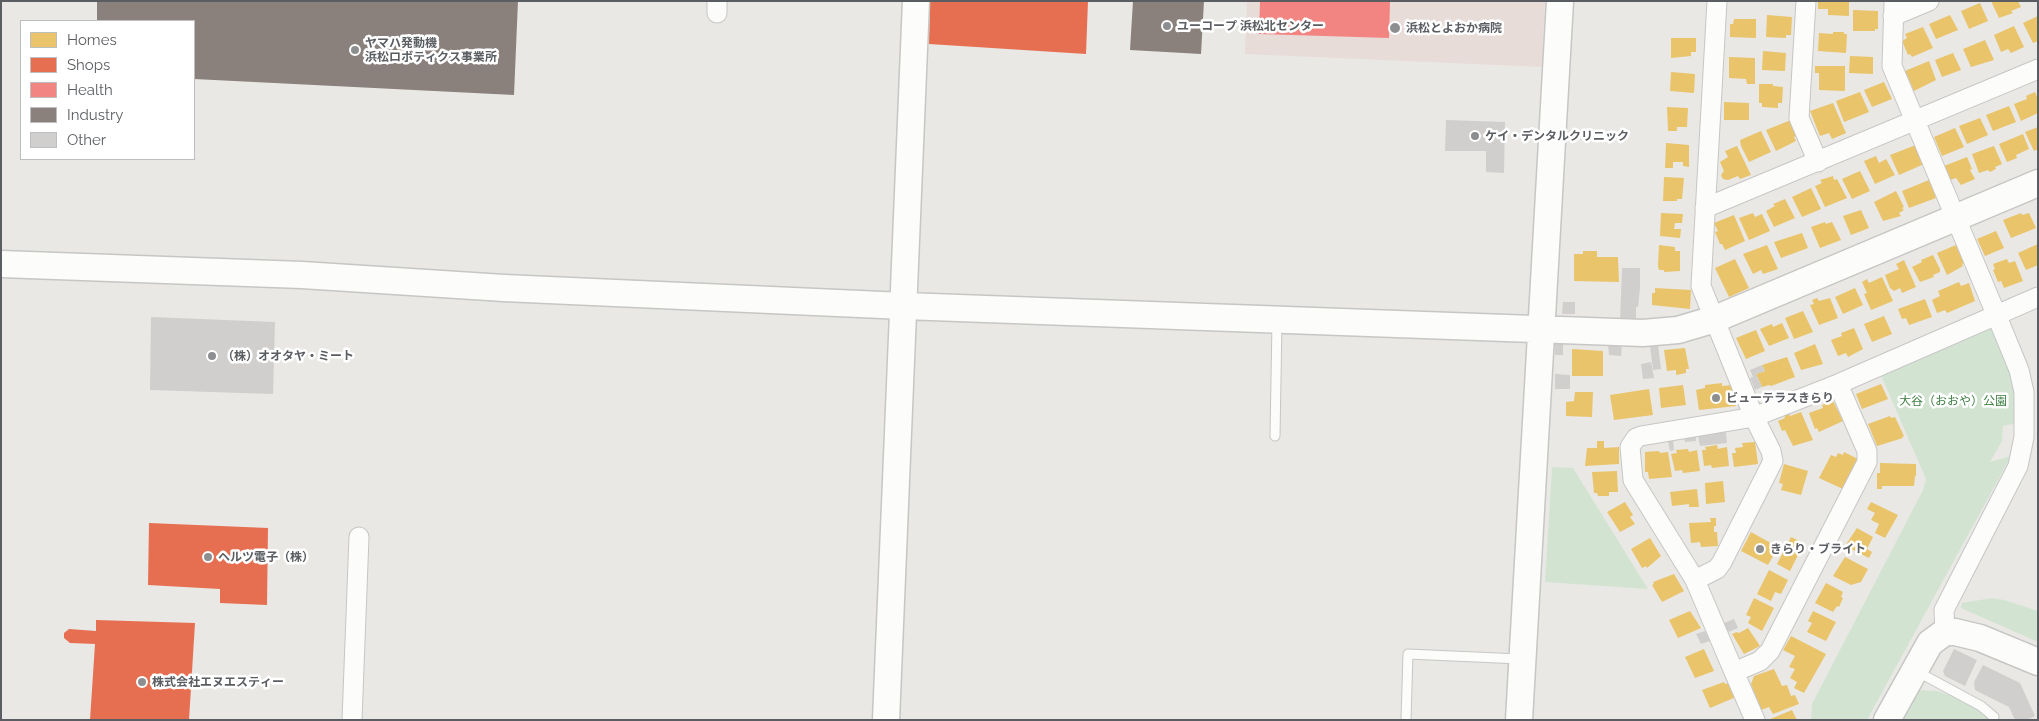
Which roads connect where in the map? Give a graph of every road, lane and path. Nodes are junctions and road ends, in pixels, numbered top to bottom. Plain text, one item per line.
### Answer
1 (916, 1) edge
2 (1560, 1) edge
3 (1717, 1) edge
4 (1806, 1) edge
5 (1929, 1) edge
6 (1893, 8) edge
7 (2038, 69) edge
8 (1916, 121) junction
9 (1818, 162) junction
10 (2038, 183) edge
11 (1706, 208) junction
12 (1957, 218) junction
13 (1, 264) edge
14 (2038, 297) edge
15 (904, 306) junction
16 (1996, 314) junction
17 (1277, 319) junction
18 (1714, 319) junction
19 (1541, 328) junction
20 (1838, 384) junction
21 (1754, 417) junction
22 (1275, 436) dead end
23 (359, 537) dead end
24 (1695, 580) junction
25 (1945, 632) junction
26 (1523, 659) junction
27 (2038, 662) edge
28 (1914, 670) junction
29 (1734, 672) junction
30 (1994, 718) dead end
31 (352, 720) edge
32 (886, 720) edge
33 (1406, 720) edge
34 (1519, 720) edge
35 (1755, 720) edge
36 (1886, 720) edge

1 - 15 street
2 - 19 street
3 - 11 street
4 - 9 street
5 - 6 street
6 - 8 street
7 - 8 street
8 - 9 street
8 - 12 street
9 - 11 street
10 - 12 street
11 - 18 street
12 - 16 street
12 - 18 street
13 - 15 street
14 - 16 street
15 - 17 street
15 - 32 street
16 - 20 street
16 - 25 street
17 - 19 street
17 - 22 lane
18 - 19 street
18 - 21 street
19 - 26 street
20 - 21 street
20 - 29 street
21 - 24 street
21 - 24 street
23 - 31 street
24 - 29 street
25 - 27 street
25 - 28 street
26 - 33 lane
26 - 34 street
28 - 30 lane
28 - 36 street
29 - 35 street

